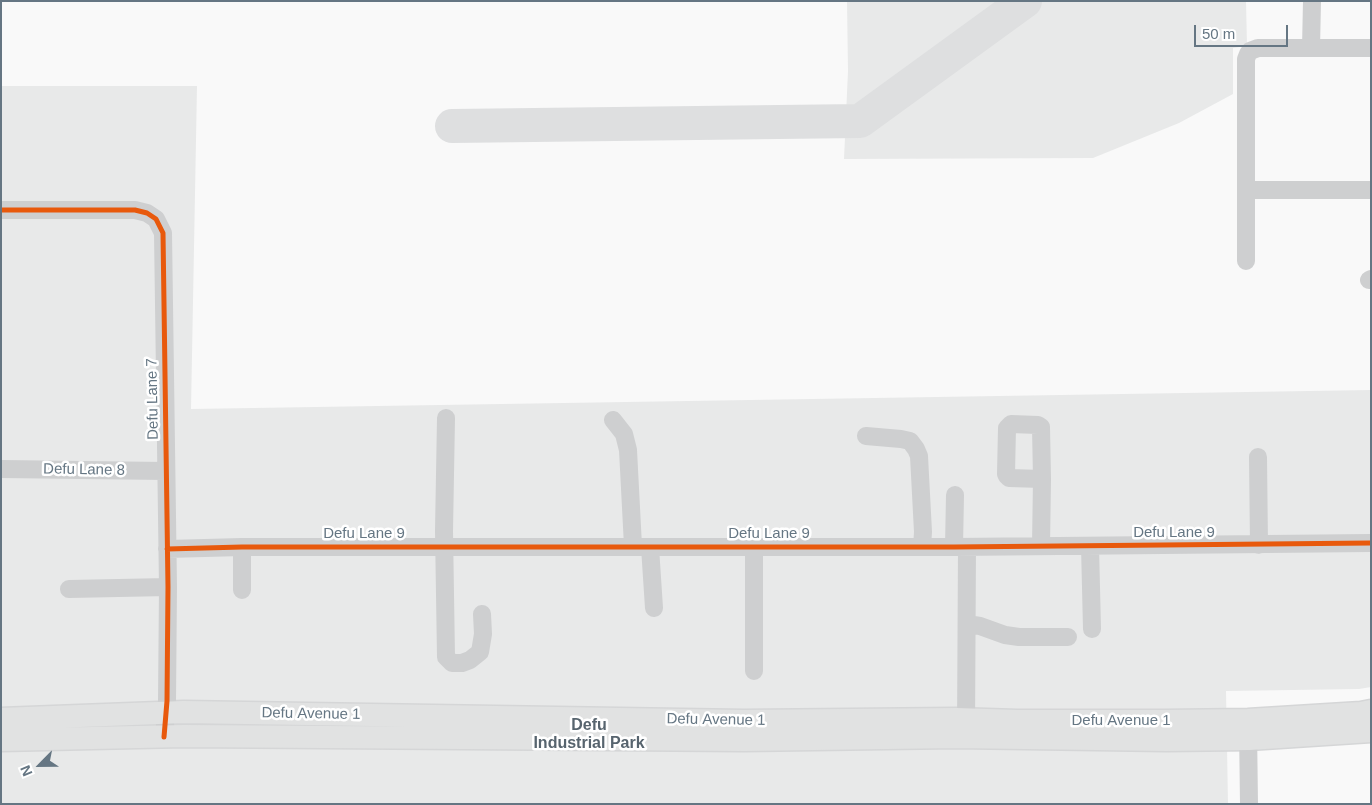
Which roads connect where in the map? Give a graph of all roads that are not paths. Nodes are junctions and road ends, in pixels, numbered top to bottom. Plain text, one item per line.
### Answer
1 (1312, 1) edge
2 (1311, 48) junction
3 (1371, 48) edge
4 (1246, 190) junction
5 (1371, 190) edge
6 (1, 210) edge
7 (1246, 261) dead end
8 (446, 418) dead end
9 (613, 420) dead end
10 (866, 436) dead end
11 (1258, 457) dead end
12 (1, 469) edge
13 (166, 471) junction
14 (1042, 479) dead end
15 (955, 495) dead end
16 (1371, 543) edge
17 (1259, 545) junction
18 (242, 546) junction
19 (445, 546) junction
20 (642, 546) junction
21 (922, 546) junction
22 (1040, 546) junction
23 (1090, 546) junction
24 (754, 547) junction
25 (960, 547) junction
26 (167, 549) junction
27 (168, 587) junction
28 (69, 589) dead end
29 (242, 590) dead end
30 (654, 608) dead end
31 (482, 614) dead end
32 (966, 624) junction
33 (1092, 629) dead end
34 (1068, 637) dead end
35 (754, 671) dead end
36 (1371, 711) edge
37 (166, 712) junction
38 (1, 719) edge
39 (961, 728) junction
40 (1249, 730) junction
41 (1371, 731) edge
42 (164, 737) junction
43 (1, 740) edge
44 (1249, 804) edge

1 - 2 street
2 - 3 street
2 - 4 street
4 - 5 street
4 - 7 street
6 - 13 street, Defu Lane 7
8 - 19 street
9 - 20 street
10 - 21 street
11 - 17 street
12 - 13 street, Defu Lane 8
13 - 26 street, Defu Lane 7
14 - 22 street
15 - 25 street
16 - 17 street, Defu Lane 9
17 - 23 street, Defu Lane 9
18 - 19 street, Defu Lane 9
18 - 26 street, Defu Lane 9
18 - 29 street
19 - 20 street, Defu Lane 9
19 - 31 street
20 - 24 street, Defu Lane 9
20 - 30 street
21 - 24 street, Defu Lane 9
21 - 25 street, Defu Lane 9
22 - 23 street, Defu Lane 9
22 - 25 street, Defu Lane 9
23 - 33 street
24 - 35 street
25 - 32 street
25 - 39 street
26 - 27 street, Defu Lane 7
27 - 28 street
27 - 37 street, Defu Lane 7
32 - 34 street
32 - 39 street
36 - 40 main road, Defu Avenue 1
37 - 38 main road, Defu Avenue 1
37 - 39 main road, Defu Avenue 1
37 - 42 street, Defu Lane 7
39 - 40 main road, Defu Avenue 1
39 - 42 main road, Defu Avenue 1
40 - 41 main road, Defu Avenue 1
40 - 44 street
42 - 43 main road, Defu Avenue 1

